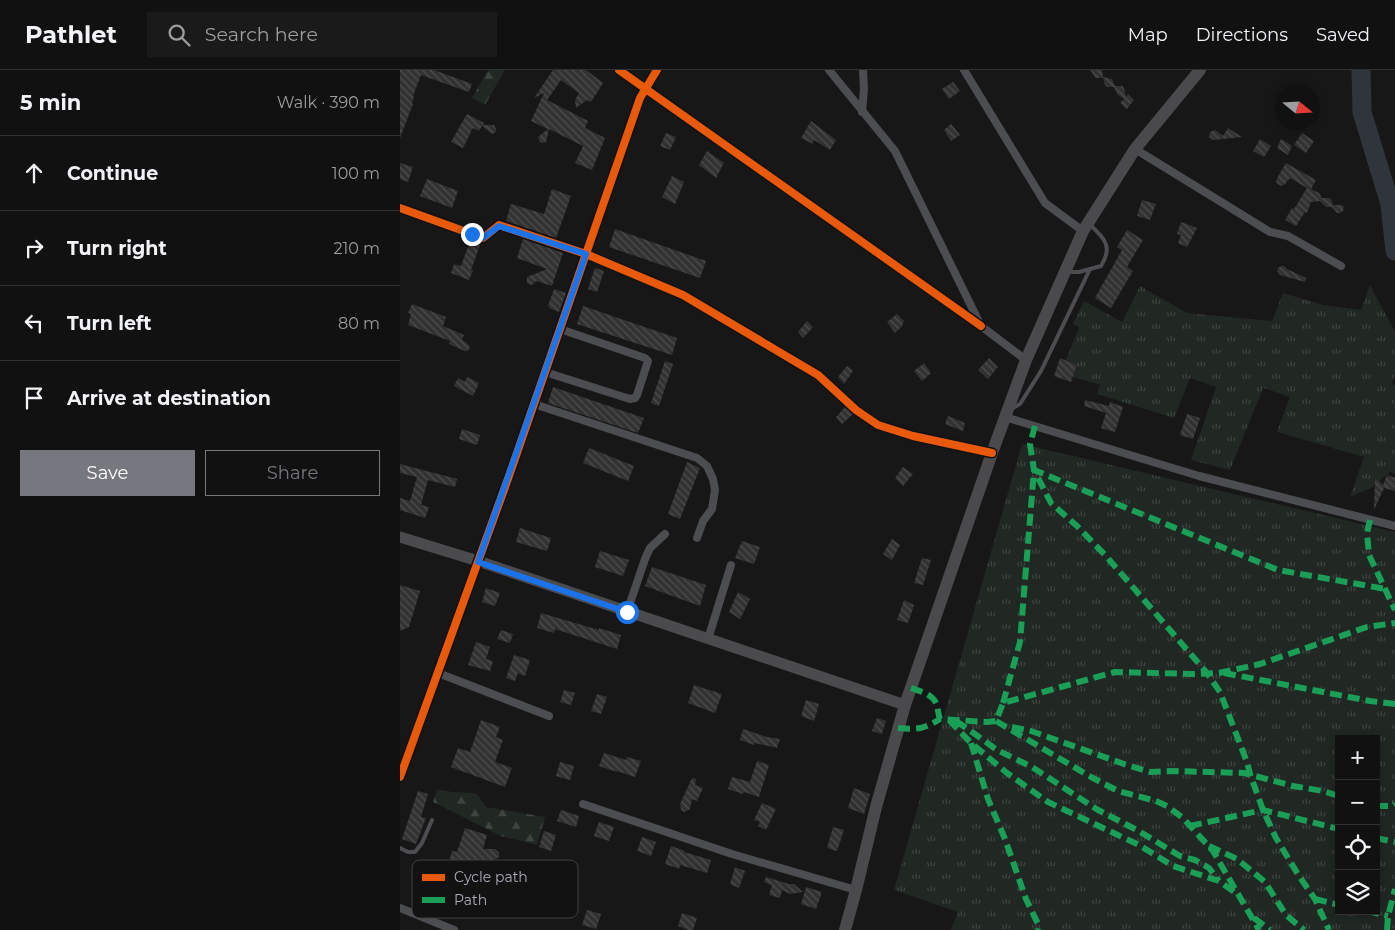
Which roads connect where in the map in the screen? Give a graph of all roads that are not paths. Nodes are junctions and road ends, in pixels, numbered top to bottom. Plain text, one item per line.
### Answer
1 (619, 70) edge
2 (657, 70) edge
3 (829, 70) edge
4 (863, 70) edge
5 (964, 70) edge
6 (1200, 70) edge
7 (646, 90) junction
8 (862, 112) junction
9 (1135, 149) junction
10 (400, 208) edge
11 (1085, 227) junction
12 (586, 254) junction
13 (1342, 266) dead end
14 (1090, 269) junction
15 (1064, 272) junction
16 (982, 326) junction
17 (560, 328) junction
18 (1026, 360) junction
19 (546, 372) junction
20 (534, 404) junction
21 (1006, 414) junction
22 (992, 454) junction
23 (1395, 526) edge
24 (665, 534) dead end
25 (400, 537) edge
26 (697, 538) dead end
27 (478, 562) junction
28 (731, 564) dead end
29 (627, 612) junction
30 (708, 639) junction
31 (438, 673) junction
32 (905, 705) junction
33 (549, 716) dead end
34 (400, 777) edge
35 (583, 804) dead end
36 (432, 820) dead end
37 (400, 848) edge
38 (856, 890) junction
39 (400, 908) edge
40 (412, 913) edge
41 (425, 918) edge
42 (454, 930) edge
43 (845, 930) edge

1 - 7 street
2 - 7 street
3 - 8 street
4 - 8 street
5 - 11 street
6 - 9 main road
7 - 12 street
7 - 16 street
8 - 16 street
9 - 11 main road
9 - 13 street
10 - 12 street
11 - 14 lane
11 - 15 main road
12 - 17 street
12 - 22 street
14 - 15 lane
14 - 21 lane
15 - 18 main road
16 - 18 street
17 - 19 street
17 - 19 street
18 - 21 main road
19 - 20 street
20 - 26 street
20 - 27 street
21 - 22 main road
21 - 23 street
22 - 32 main road
24 - 29 street
25 - 27 main road
27 - 29 main road
27 - 31 street
28 - 30 street
29 - 30 main road
30 - 32 main road
31 - 33 street
31 - 34 street
32 - 38 main road
35 - 38 street
36 - 37 lane
38 - 43 main road
39 - 40 street
41 - 42 street

